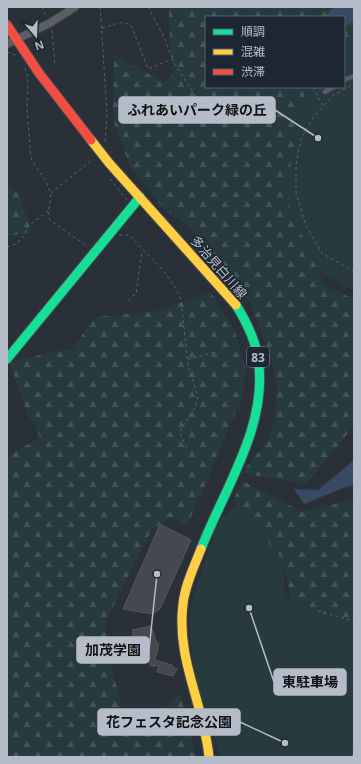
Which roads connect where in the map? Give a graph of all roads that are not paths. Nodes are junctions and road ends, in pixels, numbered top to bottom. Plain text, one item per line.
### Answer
1 (75, 7) edge
2 (7, 26) edge
3 (16, 40) junction
4 (7, 44) edge
5 (331, 88) edge
6 (325, 92) dead end
7 (140, 197) junction
8 (7, 359) edge
9 (209, 757) edge

1 - 3 street
2 - 3 main road, 多治見白川線 / 83
3 - 4 street
3 - 7 main road, 多治見白川線 / 83
5 - 6 lane
7 - 8 main road
7 - 9 main road, 多治見白川線 / 83

